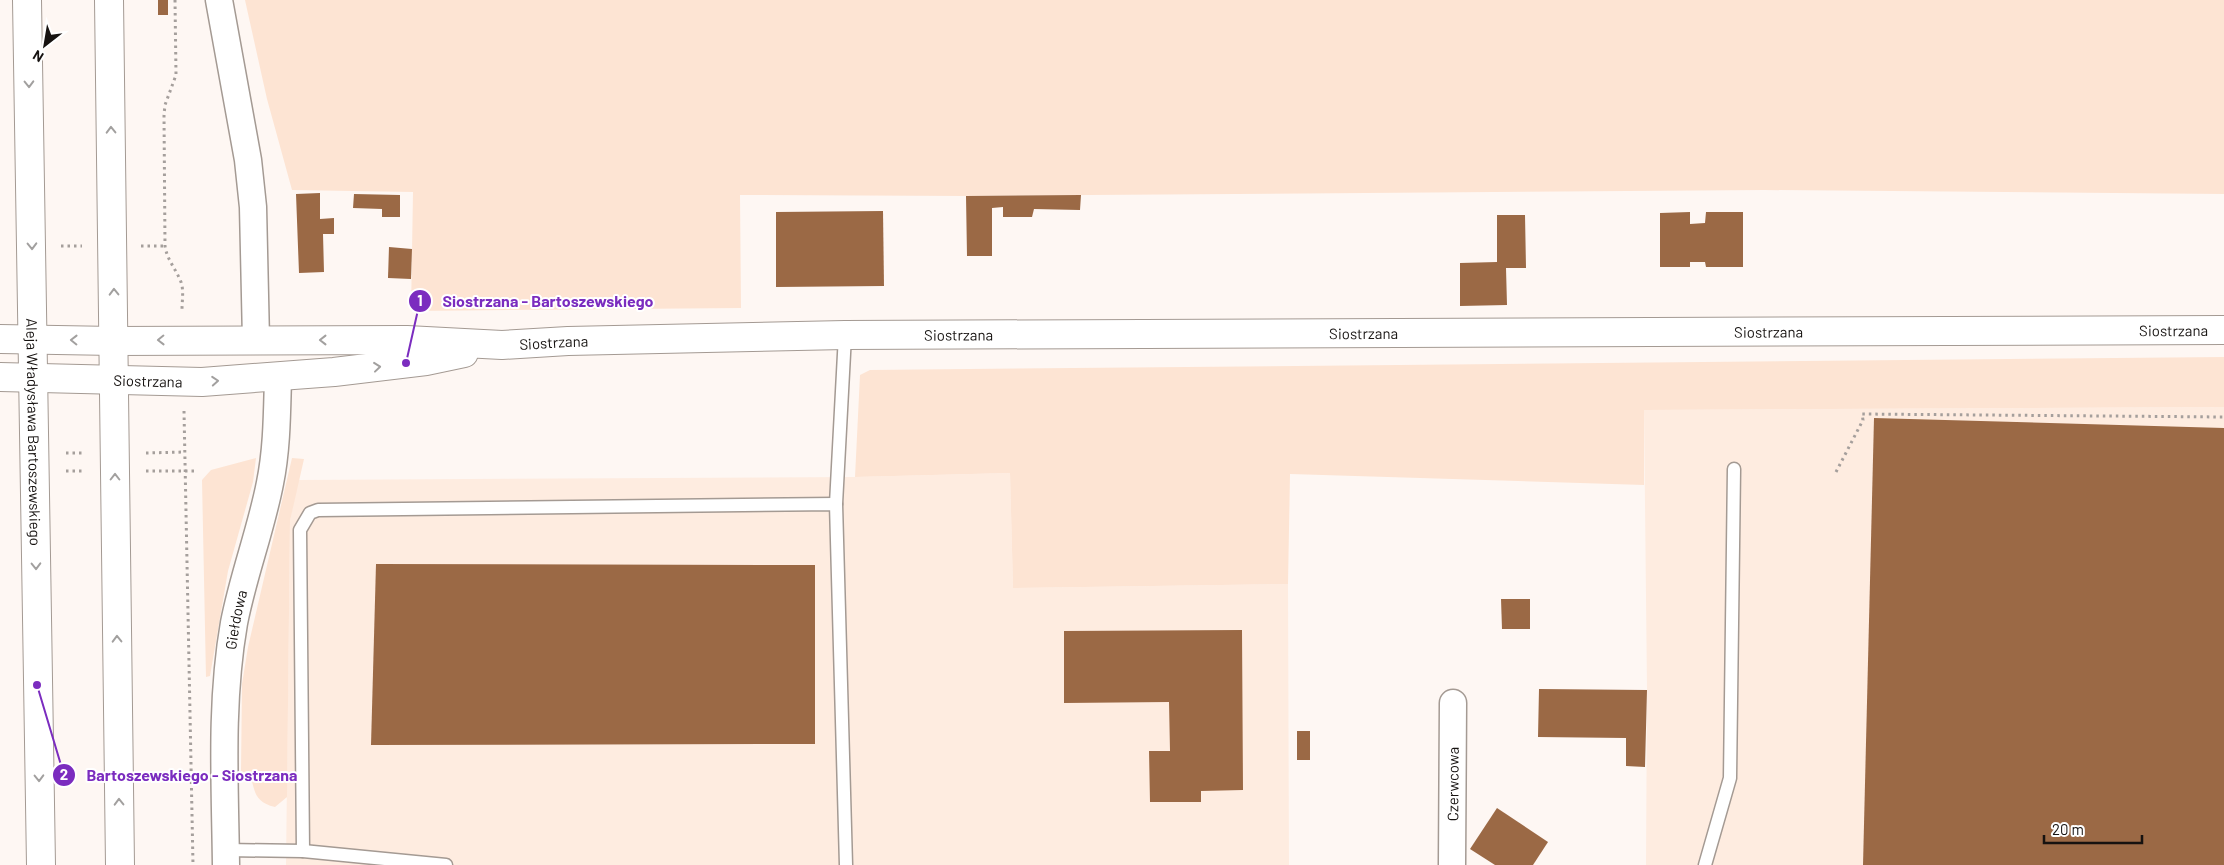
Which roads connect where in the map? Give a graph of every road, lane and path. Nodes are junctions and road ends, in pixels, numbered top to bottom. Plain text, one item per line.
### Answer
1 (27, 0) edge
2 (109, 0) edge
3 (175, 0) edge
4 (219, 0) edge
5 (2224, 330) edge
6 (845, 335) junction
7 (0, 339) edge
8 (33, 339) junction
9 (181, 339) junction
10 (256, 340) junction
11 (114, 341) junction
12 (502, 345) junction
13 (0, 377) edge
14 (34, 377) junction
15 (278, 377) junction
16 (114, 379) junction
17 (183, 383) junction
18 (2224, 417) edge
19 (1734, 469) dead end
20 (1836, 472) dead end
21 (836, 504) junction
22 (1453, 703) dead end
23 (303, 851) junction
24 (226, 857) edge
25 (41, 865) edge
26 (120, 865) edge
27 (193, 865) edge
28 (446, 865) edge
29 (846, 865) edge
30 (1452, 865) edge
31 (1705, 865) edge

1 -> 8 street, Aleja Władysława Bartoszewskiego
11 -> 2 street
3 - 9 path
4 - 10 street
5 - 6 street, Siostrzana
6 - 12 street, Siostrzana
6 - 21 lane
7 - 8 street, Siostrzana
11 -> 8 street, Siostrzana
8 - 14 street, Aleja Władysława Bartoszewskiego
9 - 10 street, Siostrzana
9 -> 11 street, Siostrzana
12 -> 10 street, Siostrzana
11 - 16 street
15 -> 12 street, Siostrzana
13 - 14 street, Siostrzana
14 - 16 street, Siostrzana
14 -> 25 street, Aleja Władysława Bartoszewskiego
17 -> 15 street, Siostrzana
15 - 24 street, Giełdowa
16 - 17 street, Siostrzana
26 -> 16 street
17 - 27 path
18 - 20 path
19 - 31 lane
21 - 23 lane
21 - 29 lane
22 - 30 street, Czerwcowa
23 - 24 lane
23 - 28 lane

